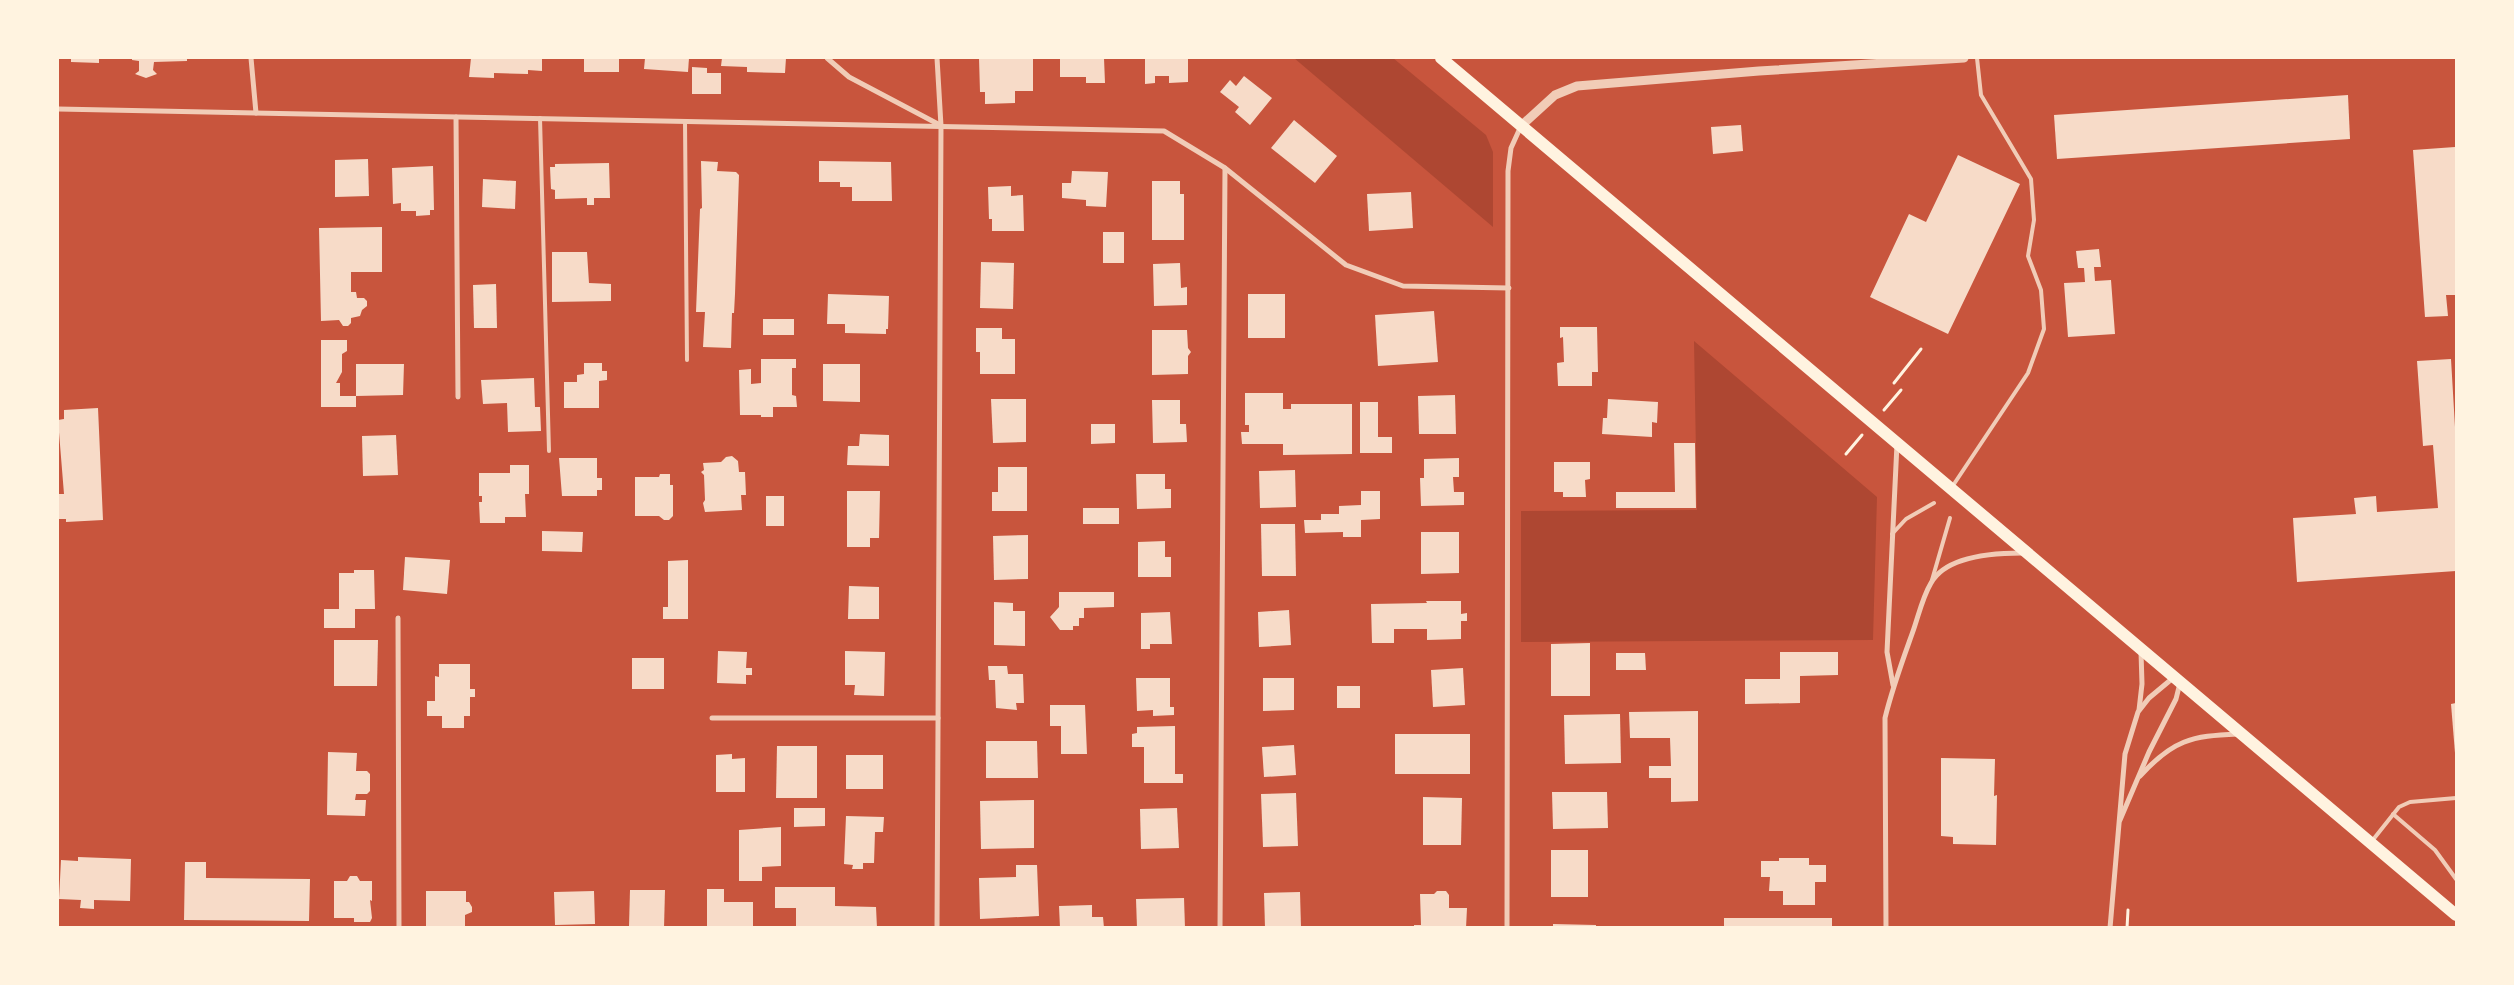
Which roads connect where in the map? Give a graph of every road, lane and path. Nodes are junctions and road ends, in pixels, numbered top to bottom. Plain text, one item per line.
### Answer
1 (250, 58) edge
2 (827, 58) edge
3 (937, 58) edge
4 (1440, 58) edge
5 (1964, 58) edge
6 (1977, 58) edge
7 (58, 109) edge
8 (256, 113) junction
9 (456, 117) junction
10 (540, 118) junction
11 (685, 121) junction
12 (941, 126) junction
13 (1521, 126) junction
14 (1225, 168) junction
15 (1509, 288) junction
16 (1921, 349) dead end
17 (687, 360) dead end
18 (1894, 383) dead end
19 (1901, 390) dead end
20 (458, 397) dead end
21 (1882, 413) dead end
22 (1864, 433) dead end
23 (1897, 443) junction
24 (549, 451) dead end
25 (1846, 454) dead end
26 (1951, 489) junction
27 (1934, 503) dead end
28 (1950, 518) dead end
29 (1891, 536) junction
30 (2027, 553) junction
31 (1931, 582) junction
32 (398, 618) dead end
33 (2141, 649) junction
34 (2178, 679) junction
35 (1893, 686) junction
36 (2138, 712) junction
37 (712, 718) dead end
38 (938, 718) junction
39 (2242, 734) junction
40 (2136, 780) junction
41 (2456, 798) edge
42 (2393, 814) junction
43 (2118, 825) junction
44 (2371, 842) junction
45 (2456, 879) edge
46 (2128, 908) dead end
47 (2456, 915) edge
48 (400, 928) edge
49 (937, 928) edge
50 (1220, 928) edge
51 (1507, 928) edge
52 (1886, 928) edge
53 (2110, 928) edge
54 (2127, 928) edge

1 - 8 street
2 - 12 street
3 - 12 street
4 - 13 main road
5 - 13 street
6 - 26 lane
7 - 8 street
8 - 9 street
9 - 10 street
9 - 20 street
10 - 11 street
10 - 24 lane
11 - 12 street
11 - 17 lane
12 - 14 street
12 - 38 street
13 - 15 street
13 - 23 main road
14 - 15 street
14 - 50 street
15 - 51 street
16 - 18 path
19 - 21 path
22 - 25 path
23 - 26 main road
23 - 29 street
26 - 30 main road
27 - 29 lane
28 - 31 lane
29 - 35 street
30 - 31 street
30 - 33 main road
31 - 35 street
32 - 48 street
33 - 34 main road
33 - 36 street
34 - 36 street
34 - 39 main road
34 - 40 street
35 - 52 street
36 - 43 street
37 - 38 street
38 - 49 street
39 - 40 street
39 - 44 main road
40 - 43 street
41 - 42 lane
42 - 44 lane
42 - 45 lane
43 - 53 street
44 - 47 main road
46 - 54 path

